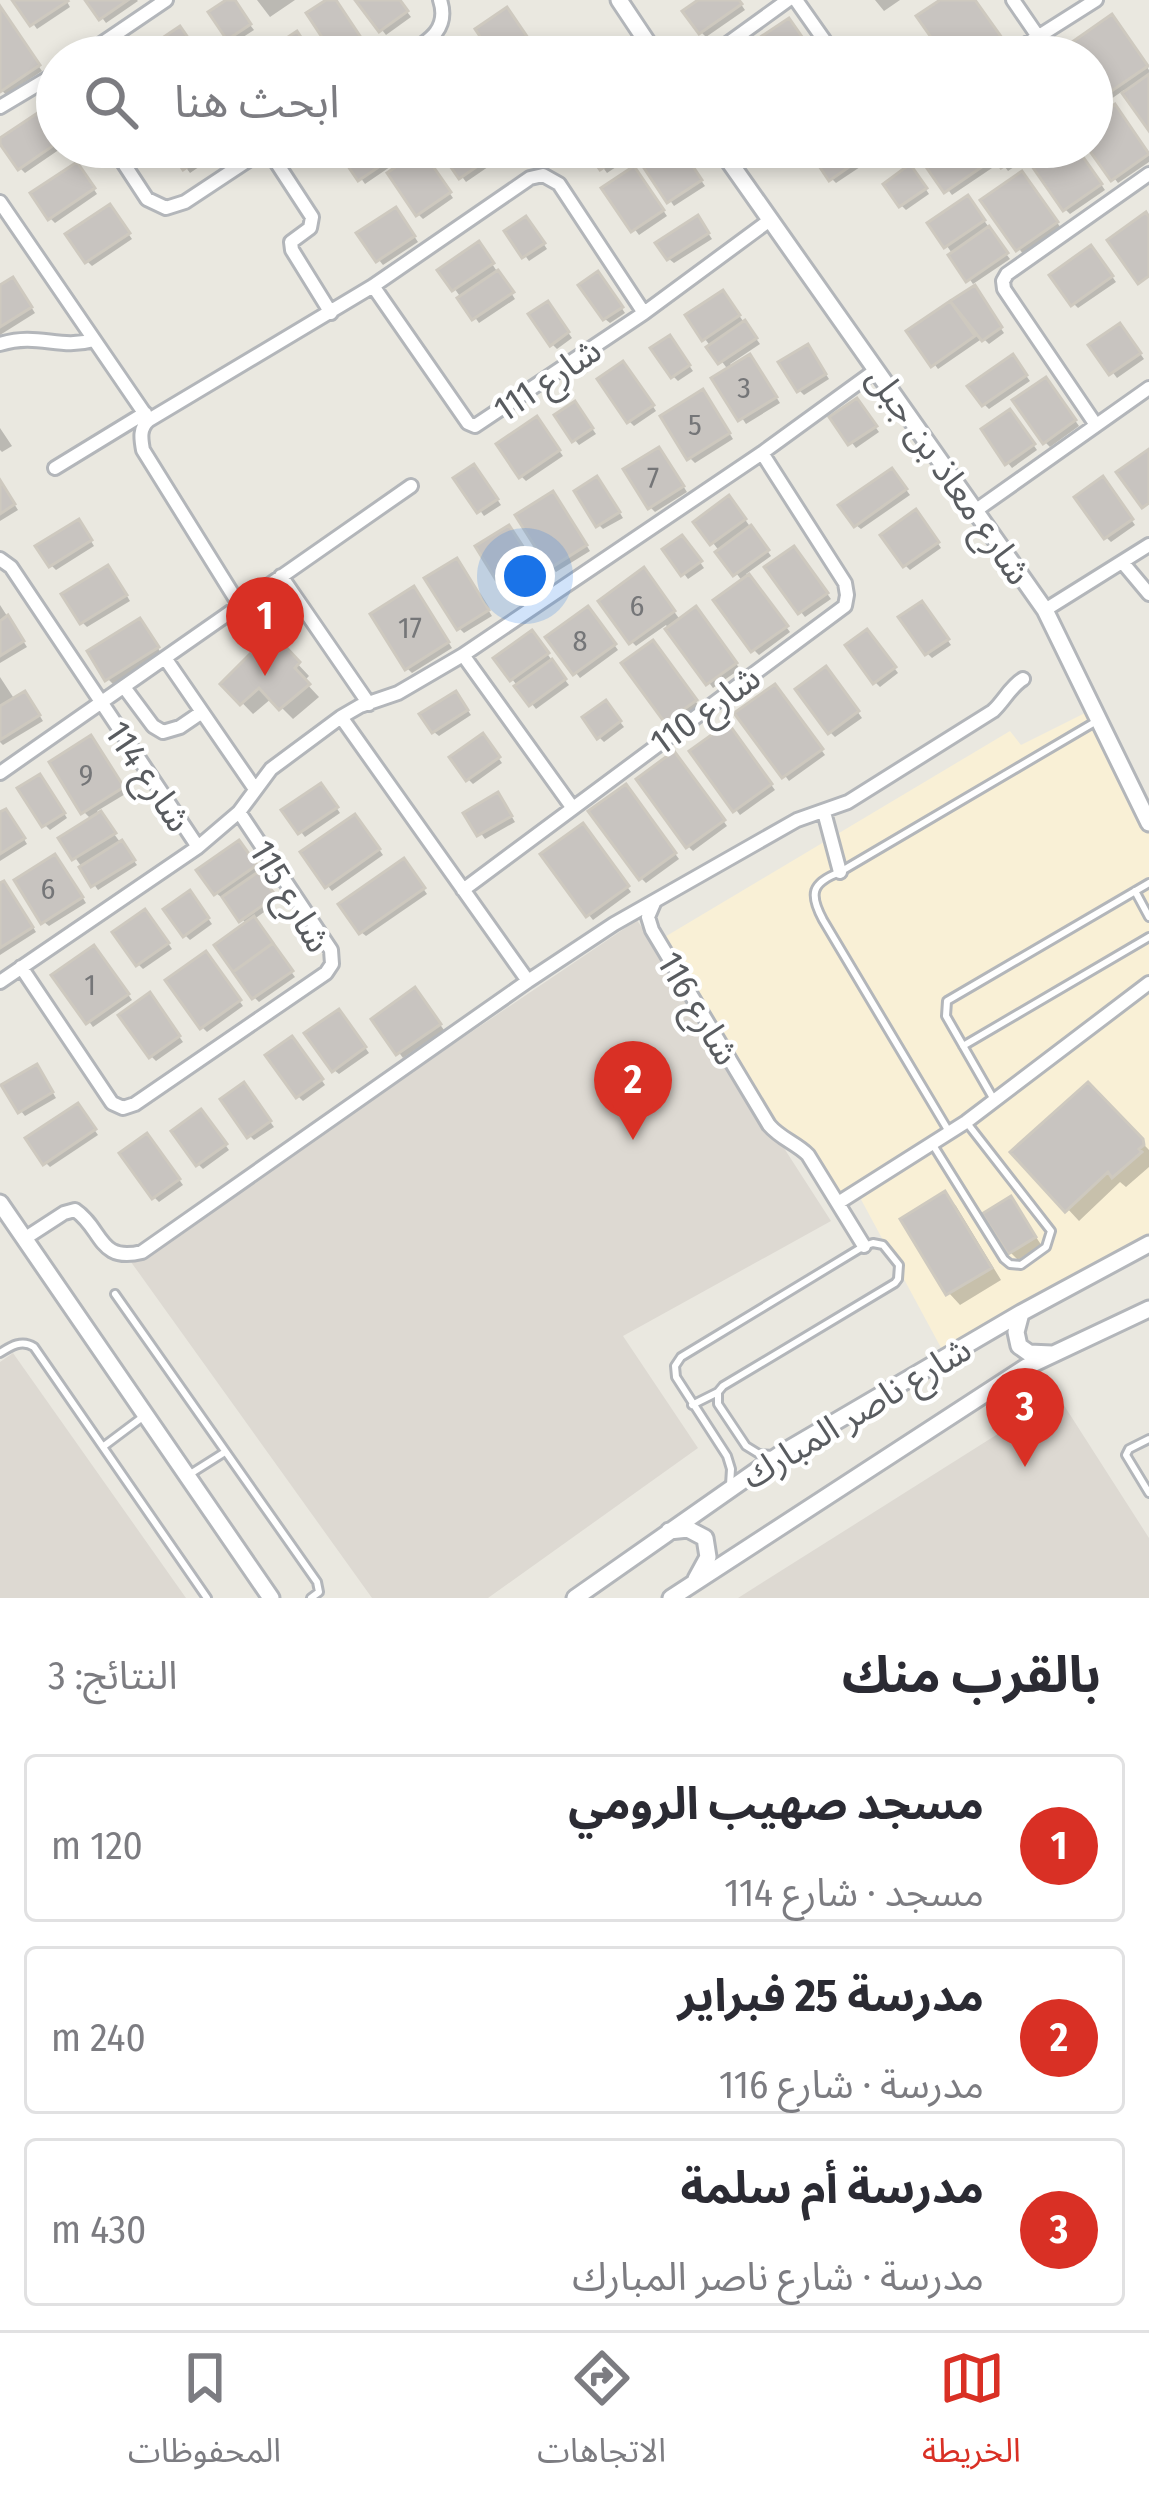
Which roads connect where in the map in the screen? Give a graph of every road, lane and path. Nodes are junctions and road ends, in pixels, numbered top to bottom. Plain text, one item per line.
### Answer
1 (166, 0) edge
2 (440, 0) edge
3 (619, 0) edge
4 (792, 0) edge
5 (1013, 0) edge
6 (1096, 0) edge
7 (1037, 35) joint
8 (113, 36) edge
9 (437, 36) edge
10 (643, 36) edge
11 (740, 36) edge
12 (820, 36) edge
13 (36, 86) edge
14 (0, 107) edge
15 (127, 168) edge
16 (236, 168) edge
17 (280, 168) edge
18 (733, 168) edge
19 (1149, 174) edge
20 (0, 202) edge
21 (770, 220) junction
22 (374, 286) junction
23 (331, 313) junction
24 (644, 313) junction
25 (94, 340) junction
26 (0, 344) edge
27 (876, 370) junction
28 (1149, 388) edge
29 (147, 417) junction
30 (1096, 425) junction
31 (763, 453) junction
32 (55, 468) dead end
33 (411, 486) dead end
34 (975, 512) junction
35 (1149, 545) edge
36 (0, 559) edge
37 (1123, 563) junction
38 (280, 576) junction
39 (1149, 594) edge
40 (240, 606) junction
41 (1045, 610) junction
42 (464, 655) junction
43 (165, 658) junction
44 (1023, 679) dead end
45 (124, 688) junction
46 (369, 704) junction
47 (100, 705) junction
48 (202, 712) junction
49 (341, 717) junction
50 (1099, 720) junction
51 (0, 772) edge
52 (254, 789) junction
53 (572, 807) junction
54 (239, 812) junction
55 (824, 812) junction
56 (1149, 823) edge
57 (198, 847) junction
58 (840, 872) junction
59 (1149, 883) edge
60 (463, 890) junction
61 (1135, 891) junction
62 (655, 902) junction
63 (1149, 917) edge
64 (1149, 937) edge
65 (21, 967) junction
66 (528, 981) junction
67 (0, 982) edge
68 (1149, 983) edge
69 (963, 1046) junction
70 (994, 1101) junction
71 (966, 1122) junction
72 (950, 1133) junction
73 (933, 1145) junction
74 (0, 1203) edge
75 (838, 1203) junction
76 (24, 1239) junction
77 (1149, 1244) edge
78 (864, 1246) junction
79 (115, 1294) dead end
80 (1149, 1309) edge
81 (1021, 1313) junction
82 (0, 1353) edge
83 (1059, 1354) junction
84 (718, 1393) junction
85 (692, 1405) junction
86 (145, 1415) junction
87 (1149, 1439) edge
88 (104, 1446) junction
89 (225, 1452) junction
90 (782, 1453) junction
91 (187, 1476) junction
92 (730, 1488) junction
93 (1149, 1493) edge
94 (667, 1531) junction
95 (690, 1586) junction
96 (207, 1598) edge
97 (271, 1598) edge
98 (311, 1598) edge
99 (574, 1598) edge
100 (671, 1598) edge

1 - 8 street
2 - 9 street
3 - 10 street
4 - 11 street
4 - 12 street
5 - 7 street
6 - 7 street
13 - 14 street
15 - 16 street
17 - 23 street
18 - 21 street, شارع معاذ بن جبل
19 - 30 street
20 - 25 street
21 - 24 street, شارع 111
21 - 27 street, شارع معاذ بن جبل
22 - 23 street
22 - 24 street
22 - 24 street, شارع 111
23 - 29 street
25 - 26 street
25 - 29 street
27 - 31 street
27 - 34 street, شارع معاذ بن جبل
28 - 30 street
29 - 32 street
29 - 40 street
30 - 34 street
31 - 42 street
31 - 53 street, شارع 110
33 - 38 street, شارع 114
34 - 41 street, شارع معاذ بن جبل
35 - 37 street
36 - 47 street, شارع 114
37 - 39 street
37 - 41 street
38 - 40 street, شارع 114
38 - 46 street
40 - 43 street, شارع 114
41 - 50 street, شارع معاذ بن جبل
42 - 46 street
42 - 53 street
43 - 45 street, شارع 114
43 - 48 street
44 - 55 street, شارع 116
45 - 47 street, شارع 114
45 - 48 street
46 - 49 street
47 - 51 street, شارع 114
47 - 57 street, شارع 114
48 - 52 street
49 - 52 street
49 - 60 street
50 - 56 street, شارع معاذ بن جبل
50 - 58 lane
52 - 54 street
53 - 60 street
54 - 57 street, شارع 115
54 - 65 street, شارع 115
55 - 58 street
55 - 62 street, شارع 116
57 - 65 street, شارع 115
58 - 72 lane
59 - 61 lane
60 - 66 street
61 - 63 lane
61 - 69 lane
62 - 66 street
62 - 75 street, شارع 116
64 - 69 lane
65 - 67 street, شارع 115
66 - 76 street
68 - 70 street
69 - 70 lane
70 - 71 street
71 - 72 street
71 - 73 lane
72 - 73 street
73 - 75 street
74 - 76 street
75 - 78 street, شارع 116
76 - 86 street
77 - 81 street, شارع ناصر المبارك
78 - 84 lane
78 - 85 lane
79 - 89 lane
80 - 83 street, شارع ناصر المبارك
81 - 83 street
81 - 90 street, شارع ناصر المبارك
82 - 88 lane
83 - 95 street, شارع ناصر المبارك
84 - 85 lane
84 - 90 lane
85 - 92 lane
86 - 88 lane
86 - 91 street
87 - 93 lane
88 - 96 lane
89 - 91 lane
89 - 98 lane
90 - 92 street, شارع ناصر المبارك
91 - 97 street
92 - 94 street, شارع ناصر المبارك
94 - 95 street
94 - 99 street, شارع ناصر المبارك
95 - 100 street, شارع ناصر المبارك

